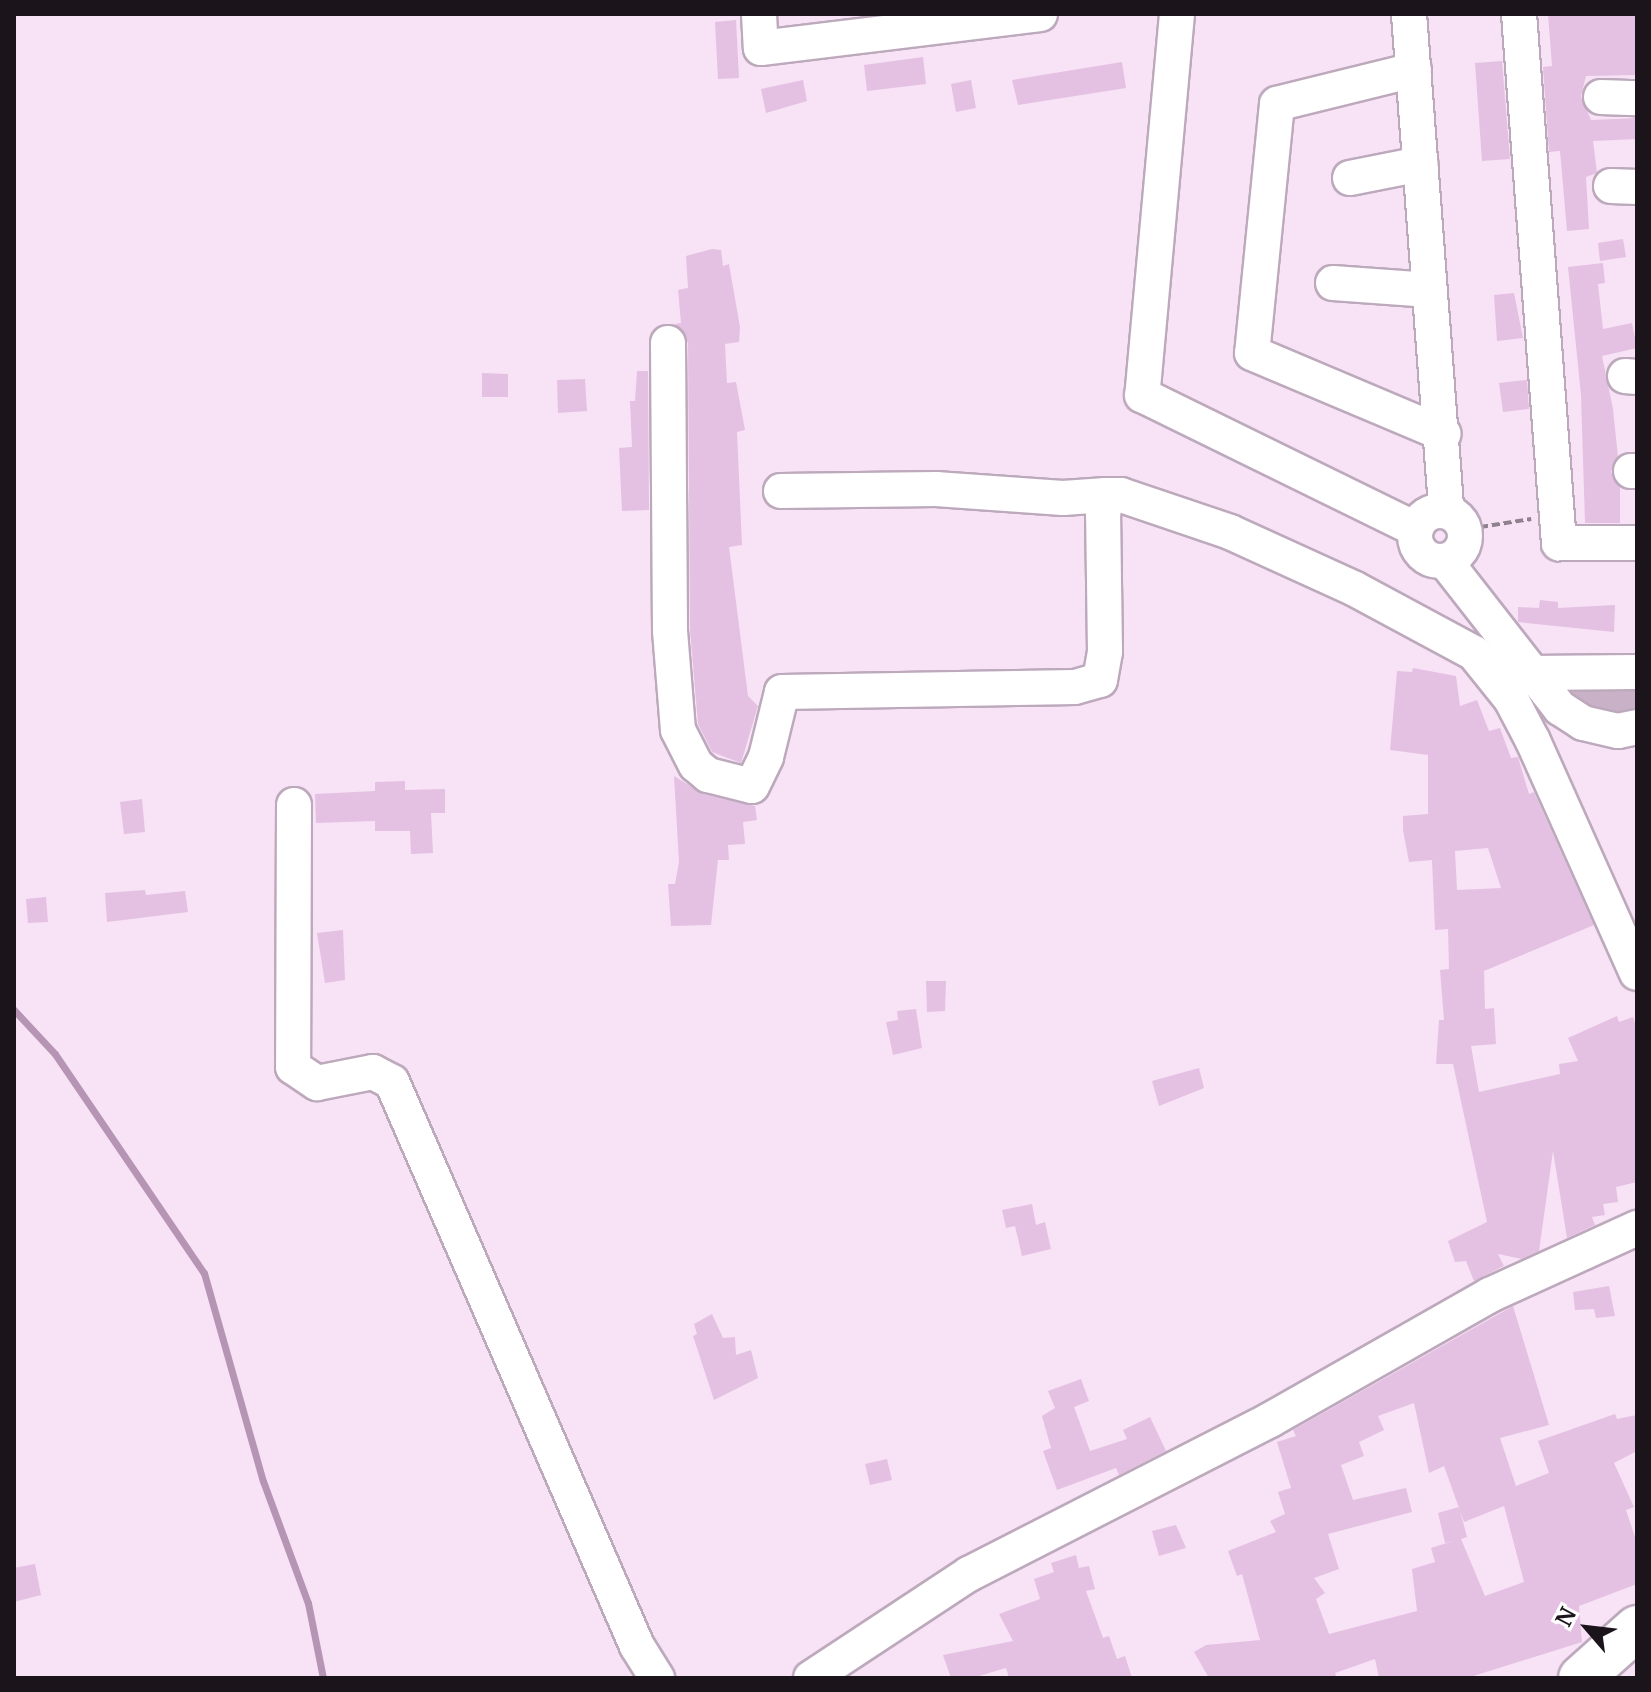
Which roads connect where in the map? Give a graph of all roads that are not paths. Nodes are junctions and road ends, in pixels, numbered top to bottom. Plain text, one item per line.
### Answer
1 (759, 14) edge
2 (1040, 14) edge
3 (1177, 14) edge
4 (1409, 14) edge
5 (1519, 14) edge
6 (1414, 70) junction
7 (1601, 97) dead end
8 (1637, 98) edge
9 (1421, 164) junction
10 (1350, 178) dead end
11 (1333, 283) dead end
12 (1430, 290) junction
13 (668, 343) dead end
14 (1444, 434) junction
15 (781, 491) dead end
16 (1106, 495) junction
17 (1455, 520) junction
18 (1416, 529) junction
19 (1637, 543) edge
20 (1445, 561) junction
21 (1637, 672) edge
22 (1530, 673) junction
23 (1637, 727) edge
24 (294, 805) dead end
25 (1637, 973) edge
26 (1637, 1228) edge
27 (1637, 1628) edge
28 (657, 1678) edge
29 (811, 1678) edge
30 (1581, 1678) edge

1 - 2 street
3 - 18 street
4 - 6 street
5 - 19 street
6 - 9 street
6 - 14 street
7 - 8 street
9 - 10 street
9 - 12 street
11 - 12 street
12 - 14 street
13 - 16 street
14 - 17 street
15 - 16 street
16 - 25 street
17 - 18 street
17 - 20 street
18 - 20 street
20 - 22 street
21 - 22 street
22 - 23 street
24 - 28 street
26 - 29 street
27 - 30 highway

